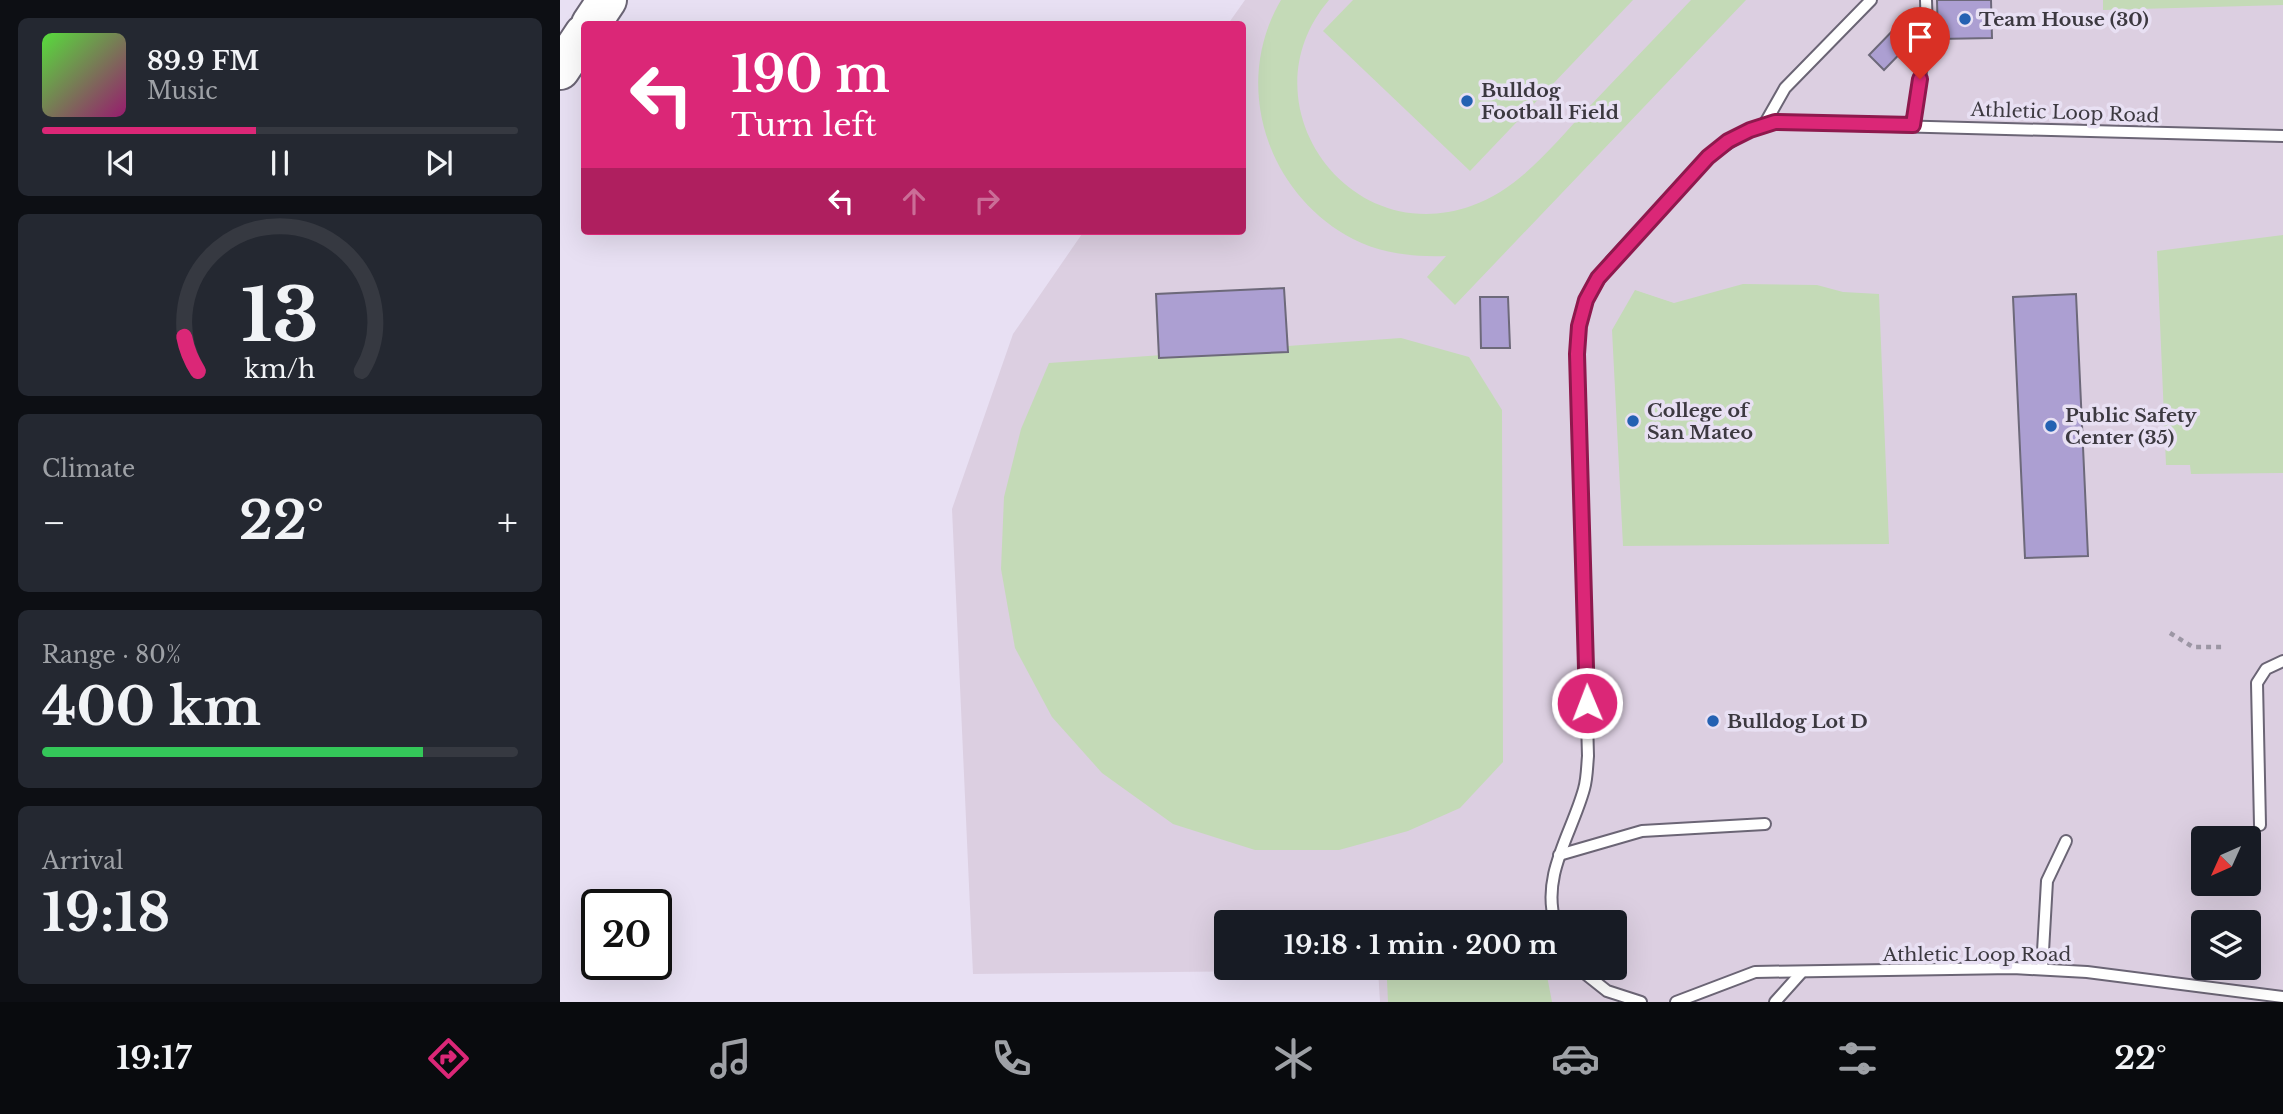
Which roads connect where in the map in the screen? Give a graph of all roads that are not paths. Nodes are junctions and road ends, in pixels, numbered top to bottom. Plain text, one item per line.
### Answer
1 (607, 0) edge
2 (1871, 0) edge
3 (1926, 0) edge
4 (593, 21) edge
5 (581, 38) edge
6 (560, 70) edge
7 (1764, 125) junction
8 (1913, 125) junction
9 (2283, 136) edge
10 (2283, 661) edge
11 (1765, 824) dead end
12 (2260, 825) dead end
13 (2066, 842) dead end
14 (1559, 855) junction
15 (1553, 910) edge
16 (2042, 969) junction
17 (1801, 972) junction
18 (1594, 980) edge
19 (2283, 997) edge
20 (1642, 1002) edge
21 (1676, 1002) edge
22 (1775, 1002) edge

1 - 4 highway
2 - 7 lane
3 - 8 lane
5 - 6 highway
7 - 8 lane, Athletic Loop Road
7 - 14 lane, Athletic Loop Road
8 - 9 lane, Athletic Loop Road
10 - 12 lane
11 - 14 lane
13 - 16 lane
14 - 15 lane, Athletic Loop Road
16 - 17 lane, Athletic Loop Road
16 - 19 lane, Athletic Loop Road
17 - 21 lane, Athletic Loop Road
17 - 22 lane
18 - 20 lane

